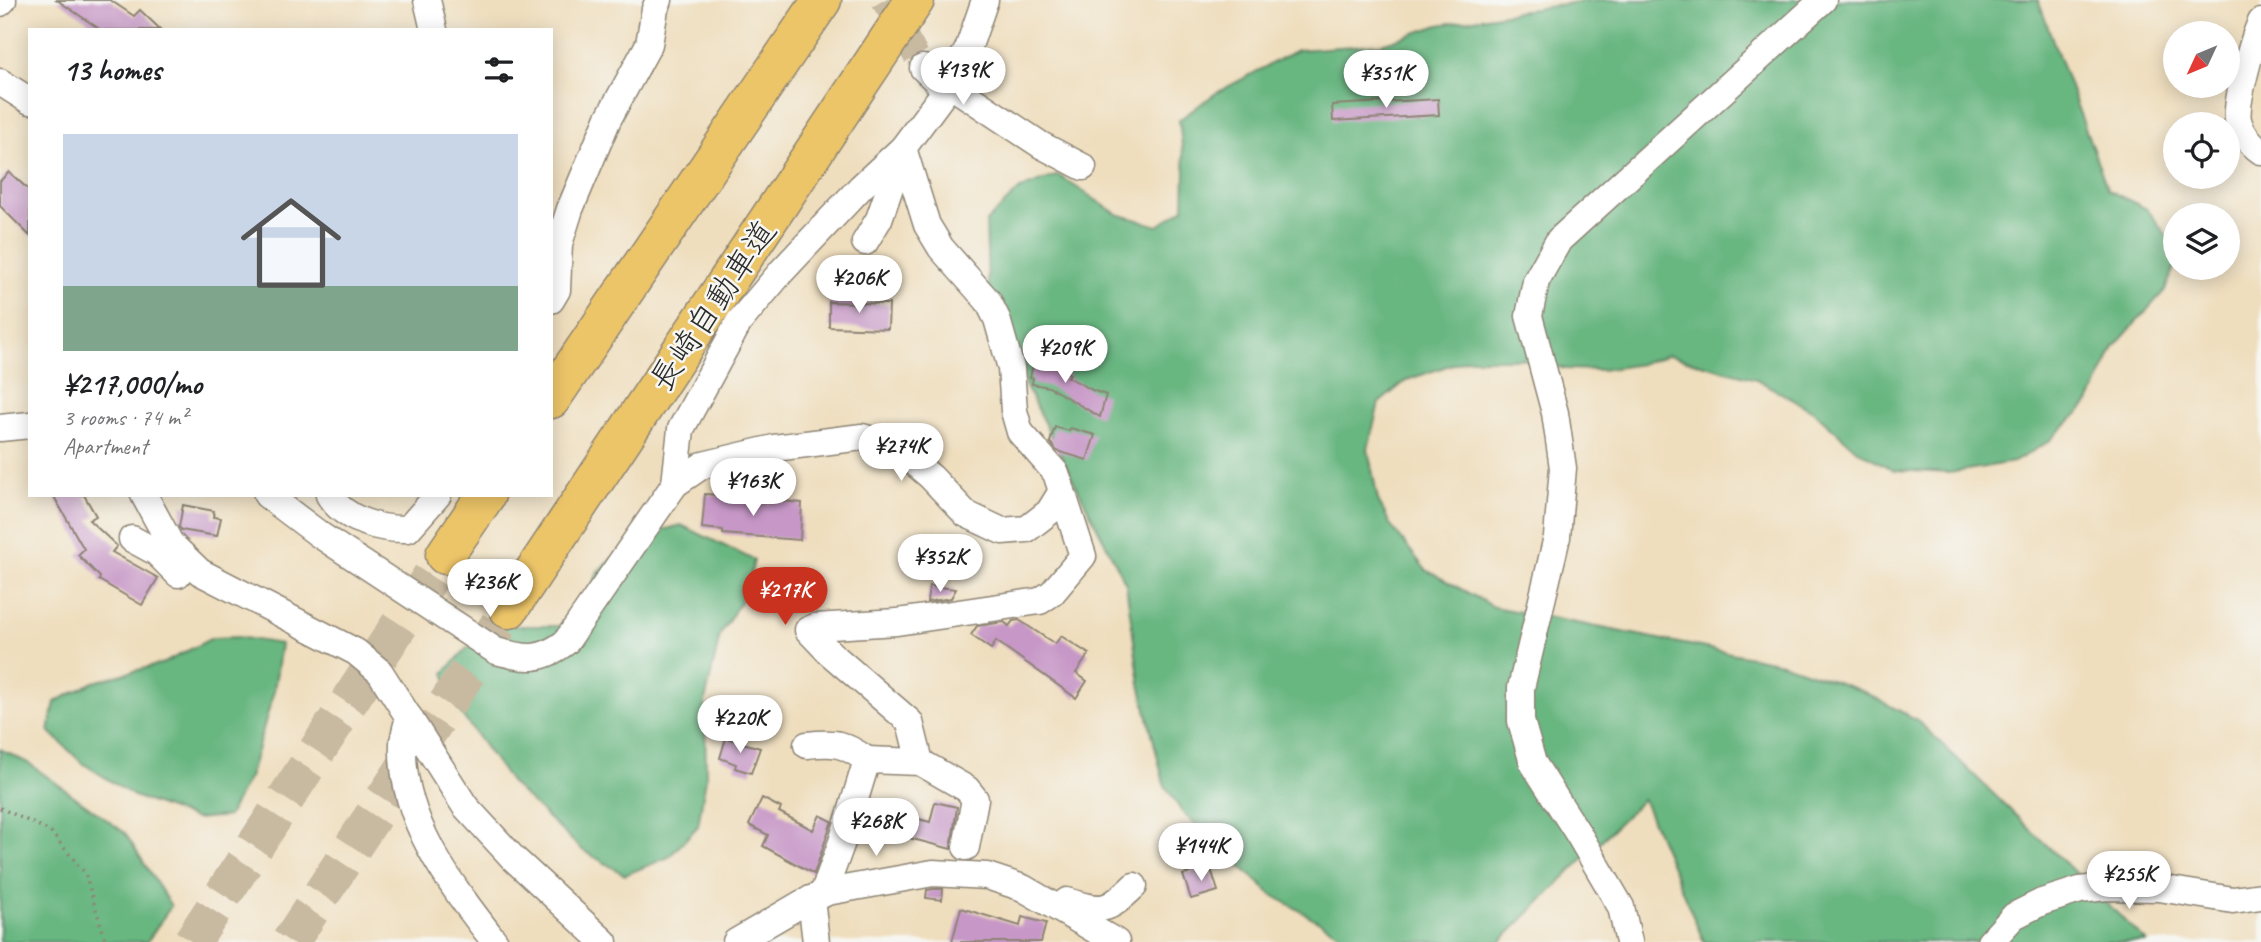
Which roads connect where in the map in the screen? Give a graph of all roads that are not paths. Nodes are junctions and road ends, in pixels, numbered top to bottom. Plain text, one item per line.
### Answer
1 (427, 0) edge
2 (659, 0) edge
3 (822, 0) edge
4 (915, 0) edge
5 (985, 0) edge
6 (1823, 0) edge
7 (2261, 22) edge
8 (434, 28) edge
9 (923, 68) tunnel mouth
10 (0, 82) edge
11 (948, 87) junction
12 (28, 100) edge
13 (903, 148) junction
14 (2261, 151) edge
15 (1083, 167) dead end
16 (865, 242) dead end
17 (553, 297) edge
18 (553, 396) edge
19 (28, 425) edge
20 (0, 428) edge
21 (675, 484) junction
22 (1062, 491) junction
23 (145, 497) edge
24 (270, 497) edge
25 (330, 497) edge
26 (485, 497) edge
27 (432, 498) edge
28 (132, 539) dead end
29 (445, 555) tunnel mouth
30 (229, 586) junction
31 (509, 609) tunnel mouth
32 (409, 716) junction
33 (807, 745) dead end
34 (867, 760) junction
35 (920, 762) junction
36 (966, 847) dead end
37 (1134, 886) dead end
38 (817, 896) junction
39 (2261, 896) edge
40 (1059, 909) junction
41 (495, 942) edge
42 (604, 942) edge
43 (736, 942) edge
44 (816, 942) edge
45 (1116, 942) edge
46 (1629, 942) edge
47 (1990, 942) edge

1 - 8 street
2 - 17 street
3 - 18 highway
4 - 31 highway, 長崎自動車道
5 - 11 street
6 - 46 street
7 - 14 street
9 - 11 street
10 - 12 street
11 - 13 street
11 - 15 street
13 - 16 street
13 - 21 street
13 - 22 street
19 - 20 street
21 - 22 street
21 - 24 street
22 - 35 street
23 - 30 street
25 - 27 street
26 - 29 highway
28 - 30 street
30 - 32 street
32 - 41 street
32 - 42 street
33 - 34 street
34 - 35 street
34 - 38 street
35 - 36 street
37 - 40 street
38 - 40 street
38 - 43 street
38 - 44 street
39 - 47 street
40 - 45 street

